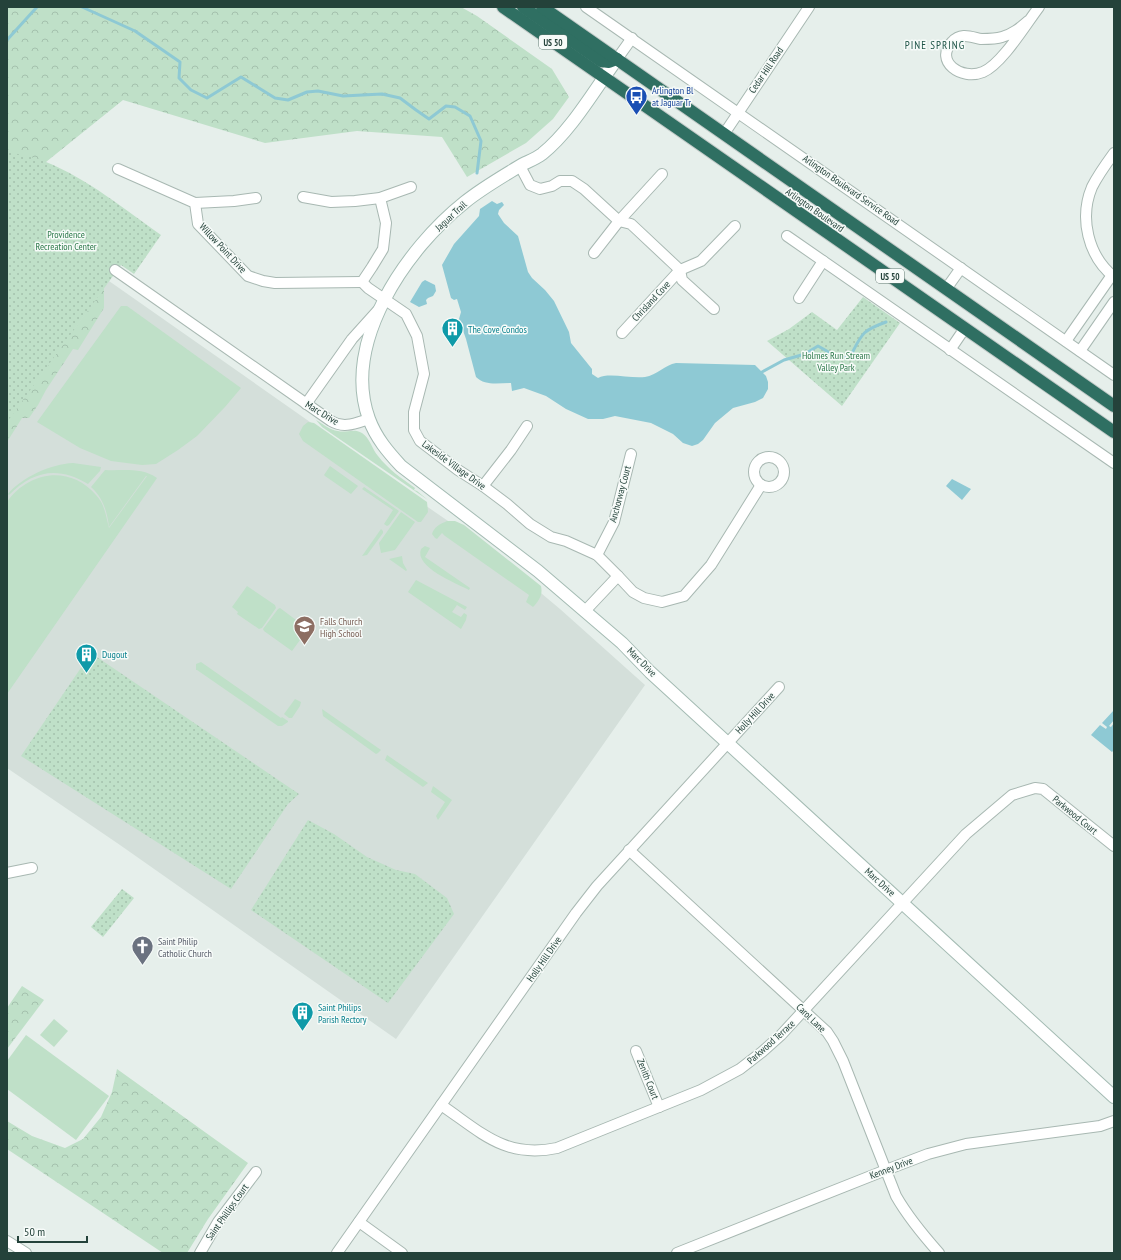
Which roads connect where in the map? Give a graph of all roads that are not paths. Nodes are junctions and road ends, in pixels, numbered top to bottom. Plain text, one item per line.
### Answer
1 (503, 7) edge
2 (523, 7) edge
3 (542, 7) edge
4 (586, 7) edge
5 (809, 7) edge
6 (1038, 7) edge
7 (1028, 21) junction
8 (632, 38) junction
9 (617, 59) junction
10 (603, 78) junction
11 (738, 113) junction
12 (724, 134) junction
13 (1114, 153) edge
14 (520, 166) junction
15 (118, 169) dead end
16 (662, 174) dead end
17 (411, 187) dead end
18 (303, 197) dead end
19 (256, 198) dead end
20 (380, 198) junction
21 (195, 203) junction
22 (619, 221) junction
23 (735, 226) dead end
24 (787, 236) dead end
25 (594, 253) dead end
26 (823, 261) junction
27 (961, 268) junction
28 (114, 270) dead end
29 (680, 270) junction
30 (1113, 276) edge
31 (362, 282) junction
32 (946, 289) junction
33 (799, 298) dead end
34 (383, 302) junction
35 (1114, 302) edge
36 (714, 309) dead end
37 (965, 328) junction
38 (622, 333) dead end
39 (1066, 341) junction
40 (950, 350) junction
41 (1080, 351) junction
42 (1114, 375) edge
43 (306, 404) junction
44 (1114, 406) edge
45 (369, 419) junction
46 (527, 426) dead end
47 (1114, 432) edge
48 (631, 454) dead end
49 (1114, 462) edge
50 (761, 485) dead end
51 (483, 486) junction
52 (597, 555) junction
53 (618, 576) junction
54 (585, 611) junction
55 (779, 687) dead end
56 (728, 742) junction
57 (1035, 788) joint
58 (1114, 846) edge
59 (629, 850) junction
60 (32, 868) dead end
61 (7, 873) edge
62 (903, 902) junction
63 (804, 1010) junction
64 (636, 1051) dead end
65 (1114, 1096) edge
66 (441, 1105) junction
67 (659, 1107) junction
68 (1114, 1121) edge
69 (886, 1170) junction
70 (256, 1172) dead end
71 (359, 1222) junction
72 (7, 1241) edge
73 (26, 1253) edge
74 (200, 1253) edge
75 (337, 1253) edge
76 (402, 1253) edge
77 (678, 1253) edge
78 (939, 1253) edge

1 - 10 highway, Arlington Boulevard / US 50
2 - 9 highway
3 - 9 highway, Arlington Boulevard / US 50
4 - 8 street, Arlington Boulevard Service Road
5 - 11 street, Cedar Hill Road
6 - 7 street
7 - 7 street
8 - 9 street
8 - 11 street, Arlington Boulevard Service Road
9 - 10 street, Jaguar Trail
9 - 12 highway, Arlington Boulevard / US 50
10 - 14 street, Jaguar Trail
10 - 37 highway, Arlington Boulevard / US 50
11 - 12 street, Cedar Hill Road
11 - 27 street, Arlington Boulevard Service Road
12 - 32 highway, Arlington Boulevard / US 50
13 - 30 street
14 - 22 street, Chrisland Cove
14 - 34 street, Jaguar Trail
15 - 21 street
16 - 22 street
17 - 20 street
18 - 20 street
19 - 21 street
20 - 31 street
21 - 31 street, Willow Point Drive
22 - 25 street
22 - 29 street, Chrisland Cove
23 - 29 street, Chrisland Cove
24 - 26 street
26 - 33 street
26 - 40 street
27 - 32 street
27 - 39 street, Arlington Boulevard Service Road
28 - 43 street, Marc Drive
29 - 36 street, Chrisland Cove
29 - 38 street, Chrisland Cove
30 - 39 street
31 - 34 street
32 - 44 highway, Arlington Boulevard / US 50
34 - 43 street
34 - 45 street, Jaguar Trail
34 - 51 street, Lakeside Village Drive
35 - 41 street
37 - 40 street
37 - 47 highway, Arlington Boulevard / US 50
39 - 41 street, Arlington Boulevard Service Road
40 - 49 street
41 - 42 street, Arlington Boulevard Service Road
43 - 45 street, Marc Drive
45 - 54 street, Marc Drive
46 - 51 street
48 - 52 street, Anchorway Court
50 - 53 street, Lakeside Village Drive
51 - 52 street, Lakeside Village Drive
52 - 53 street, Lakeside Village Drive
53 - 54 street
54 - 56 street, Marc Drive
55 - 56 street, Holly Hill Drive
56 - 59 street, Holly Hill Drive
56 - 62 street, Marc Drive
57 - 58 street, Parkwood Court
57 - 62 street, Parkwood Terrace
59 - 63 street, Carol Lane
59 - 66 street, Holly Hill Drive
60 - 61 street
62 - 63 street, Parkwood Terrace
62 - 65 street, Marc Drive
63 - 67 street, Parkwood Terrace
63 - 69 street, Carol Lane
64 - 67 street, Zenith Court
66 - 67 street, Parkwood Terrace
66 - 71 street, Holly Hill Drive
68 - 69 street, Kenney Drive
69 - 77 street, Kenney Drive
69 - 78 street, Carol Lane
70 - 74 street, Saint Phillips Court
71 - 75 street, Holly Hill Drive
71 - 76 street
72 - 73 street

